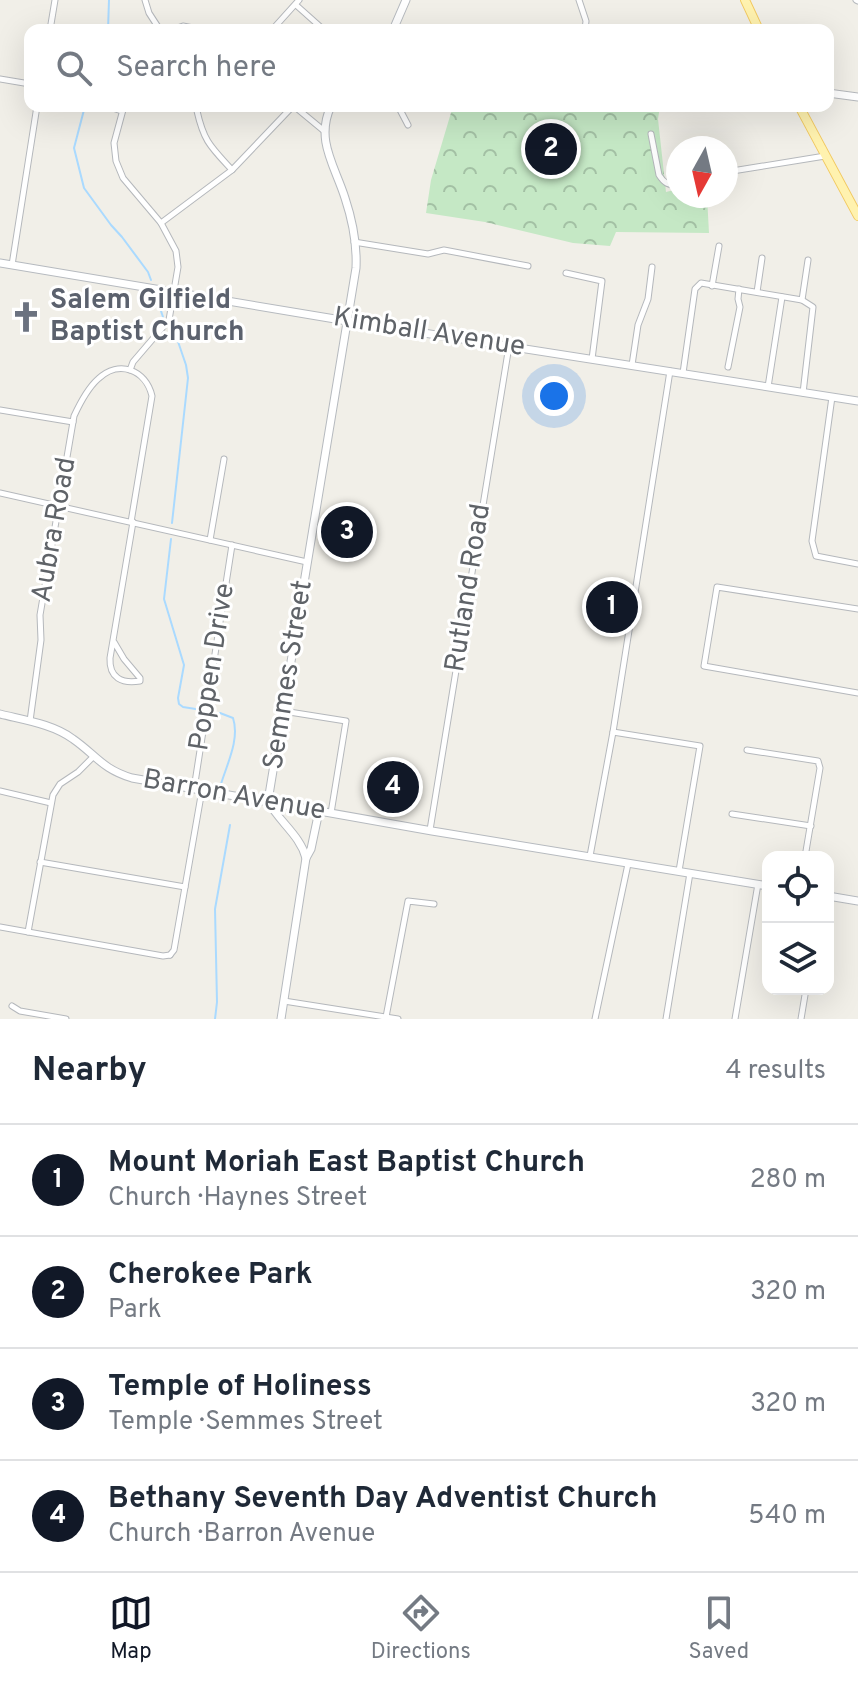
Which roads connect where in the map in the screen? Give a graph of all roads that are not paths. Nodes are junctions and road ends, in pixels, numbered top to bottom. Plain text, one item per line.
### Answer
1 (55, 0) edge
2 (145, 0) edge
3 (406, 0) edge
4 (579, 0) edge
5 (745, 0) edge
6 (297, 2) edge
7 (51, 24) edge
8 (156, 24) edge
9 (277, 24) edge
10 (318, 24) edge
11 (396, 24) edge
12 (586, 24) edge
13 (756, 24) edge
14 (0, 79) edge
15 (24, 83) edge
16 (834, 94) edge
17 (858, 97) edge
18 (36, 112) edge
19 (122, 112) edge
20 (197, 112) edge
21 (288, 112) edge
22 (301, 112) edge
23 (329, 112) edge
24 (401, 112) edge
25 (802, 112) edge
26 (408, 125) dead end
27 (323, 130) junction
28 (651, 134) dead end
29 (826, 156) junction
30 (232, 170) junction
31 (738, 170) edge
32 (666, 184) edge
33 (858, 216) edge
34 (161, 223) junction
35 (354, 242) junction
36 (719, 246) dead end
37 (762, 258) dead end
38 (808, 260) dead end
39 (0, 263) edge
40 (12, 265) junction
41 (528, 266) dead end
42 (652, 267) dead end
43 (566, 273) dead end
44 (712, 286) junction
45 (740, 289) junction
46 (174, 291) junction
47 (757, 292) junction
48 (782, 297) junction
49 (802, 300) junction
50 (347, 321) junction
51 (509, 345) junction
52 (592, 359) junction
53 (632, 365) junction
54 (728, 367) dead end
55 (130, 370) junction
56 (670, 371) junction
57 (683, 373) junction
58 (768, 387) junction
59 (803, 393) junction
60 (832, 397) junction
61 (858, 401) edge
62 (0, 410) edge
63 (73, 422) junction
64 (224, 459) dead end
65 (0, 493) edge
66 (59, 506) junction
67 (132, 522) junction
68 (210, 540) junction
69 (232, 545) junction
70 (307, 562) junction
71 (858, 564) edge
72 (858, 609) edge
73 (114, 642) junction
74 (858, 693) edge
75 (283, 711) junction
76 (0, 714) edge
77 (30, 721) junction
78 (613, 732) junction
79 (747, 750) dead end
80 (93, 757) junction
81 (198, 789) junction
82 (0, 791) edge
83 (268, 801) junction
84 (51, 803) junction
85 (319, 811) junction
86 (331, 813) junction
87 (732, 814) dead end
88 (811, 826) junction
89 (430, 830) junction
90 (806, 851) edge
91 (590, 856) junction
92 (306, 858) junction
93 (40, 862) junction
94 (628, 864) junction
95 (678, 872) junction
96 (690, 873) junction
97 (758, 884) junction
98 (762, 885) edge
99 (185, 887) junction
100 (834, 897) edge
101 (858, 901) edge
102 (434, 904) dead end
103 (0, 927) edge
104 (28, 932) junction
105 (805, 995) edge
106 (284, 1001) junction
107 (12, 1006) dead end
108 (369, 1017) edge
109 (386, 1017) junction
110 (66, 1019) edge
111 (281, 1019) edge
112 (398, 1019) edge
113 (595, 1019) edge
114 (666, 1019) edge
115 (735, 1019) edge
116 (801, 1019) edge

1 - 7 street
2 - 8 street
3 - 11 main road
4 - 12 street
5 - 13 main road
6 - 9 street
6 - 10 street
14 - 15 street
16 - 17 main road
18 - 40 street
19 - 34 street
20 - 30 street
21 - 30 street
22 - 27 street
23 - 27 main road
24 - 26 street
25 - 29 main road
27 - 35 main road, Semmes Street
28 - 32 street
29 - 31 street
29 - 33 main road
30 - 34 street
34 - 46 street
35 - 41 street
35 - 50 main road, Semmes Street
36 - 44 street
37 - 47 street
38 - 49 street
39 - 40 main road, Kimball Avenue
40 - 46 main road, Kimball Avenue
42 - 53 street
43 - 52 street
44 - 45 street
44 - 57 street
45 - 47 street
45 - 54 street
46 - 50 main road, Kimball Avenue
46 - 55 street
47 - 48 street
48 - 49 street
48 - 58 street
49 - 59 street
50 - 51 main road, Kimball Avenue
50 - 70 main road, Semmes Street
51 - 52 main road, Kimball Avenue
51 - 89 street, Rutland Road
52 - 53 main road, Kimball Avenue
53 - 56 main road, Kimball Avenue
55 - 63 street, Aubra Road
55 - 67 street
56 - 57 main road, Kimball Avenue
56 - 78 street
57 - 58 main road, Kimball Avenue
58 - 59 main road, Kimball Avenue
59 - 60 main road, Kimball Avenue
60 - 61 main road, Kimball Avenue
60 - 71 street
62 - 63 street
63 - 66 street, Aubra Road
64 - 68 street, Poppen Drive
65 - 66 street
66 - 67 street
66 - 77 street, Aubra Road
67 - 68 street
67 - 73 street
68 - 69 street
69 - 70 street
69 - 81 street, Poppen Drive
70 - 75 main road, Semmes Street
72 - 74 street
73 - 73 street
75 - 83 main road, Semmes Street
75 - 86 street
76 - 77 main road, Barron Avenue
77 - 80 main road, Barron Avenue
78 - 91 street
78 - 95 street
79 - 88 street
80 - 81 main road, Barron Avenue
80 - 84 street
81 - 83 main road, Barron Avenue
81 - 99 street, Poppen Drive
82 - 84 street
83 - 85 main road, Barron Avenue
83 - 92 main road, Semmes Street
84 - 93 street
85 - 86 main road, Barron Avenue
85 - 92 main road
86 - 89 main road, Barron Avenue
87 - 88 street
88 - 90 street
89 - 91 main road, Barron Avenue
91 - 94 main road, Barron Avenue
92 - 106 main road
93 - 99 street
93 - 104 street
94 - 95 main road, Barron Avenue
94 - 113 street
95 - 96 main road, Barron Avenue
96 - 97 main road, Barron Avenue
96 - 114 street
97 - 98 main road, Barron Avenue
97 - 115 street
99 - 104 street, Poppen Drive
100 - 101 main road
102 - 109 street
103 - 104 street
105 - 116 street
106 - 108 street
106 - 111 main road
107 - 110 street
108 - 109 street
109 - 112 street

